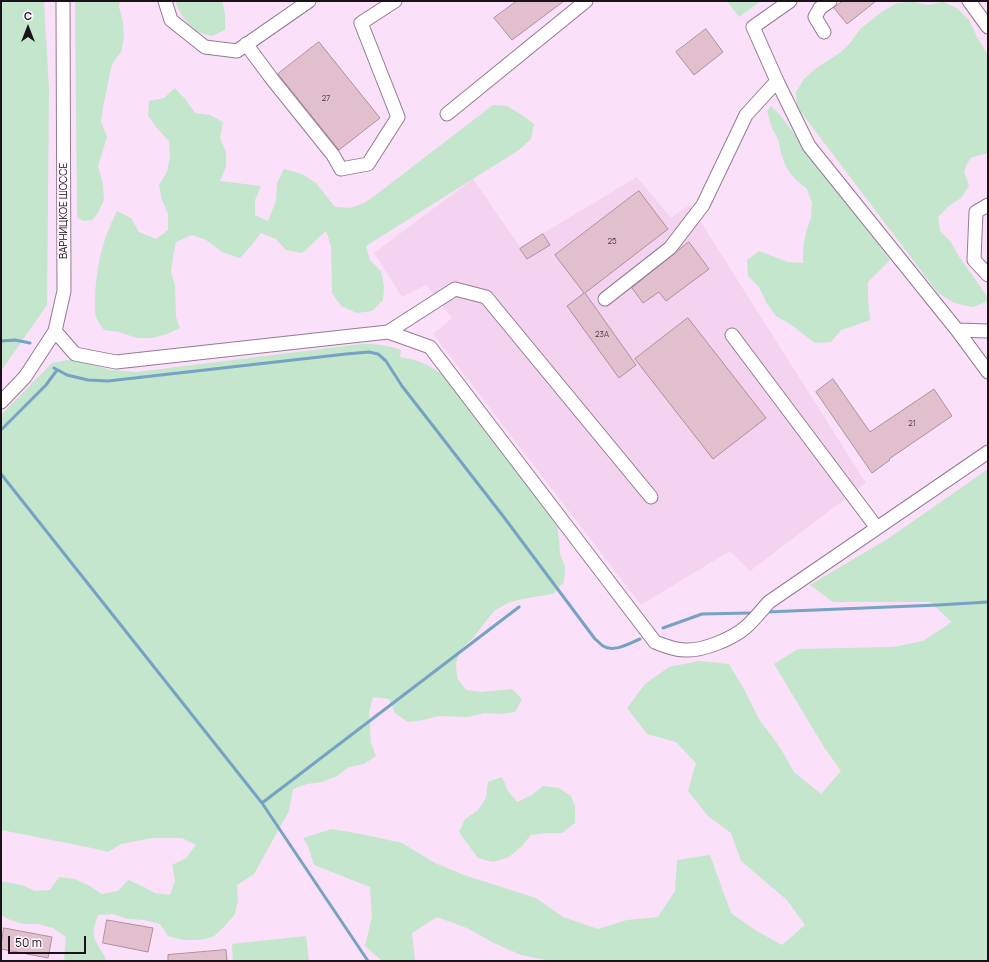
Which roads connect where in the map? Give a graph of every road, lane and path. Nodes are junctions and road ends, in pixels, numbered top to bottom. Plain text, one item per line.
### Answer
1 (63, 1) edge
2 (165, 1) edge
3 (309, 1) edge
4 (395, 1) edge
5 (586, 1) edge
6 (790, 1) edge
7 (830, 1) edge
8 (969, 1) edge
9 (988, 28) edge
10 (824, 32) dead end
11 (246, 44) junction
12 (777, 81) junction
13 (447, 114) dead end
14 (988, 205) edge
15 (988, 275) edge
16 (605, 299) dead end
17 (957, 330) junction
18 (55, 331) junction
19 (988, 331) edge
20 (388, 332) junction
21 (732, 335) dead end
22 (988, 372) edge
23 (1, 402) edge
24 (988, 452) edge
25 (651, 497) dead end
26 (876, 528) junction

1 - 18 street, ВАРНИЦКОЕ ШОССЕ
2 - 11 street
3 - 11 street
4 - 11 street
5 - 13 street
6 - 12 street
7 - 10 street
8 - 9 street
12 - 16 street
12 - 17 street
14 - 15 street
17 - 19 street
17 - 22 street
18 - 20 street
18 - 23 street, ВАРНИЦКОЕ ШОССЕ
20 - 25 street
20 - 26 street
21 - 26 street
24 - 26 street

